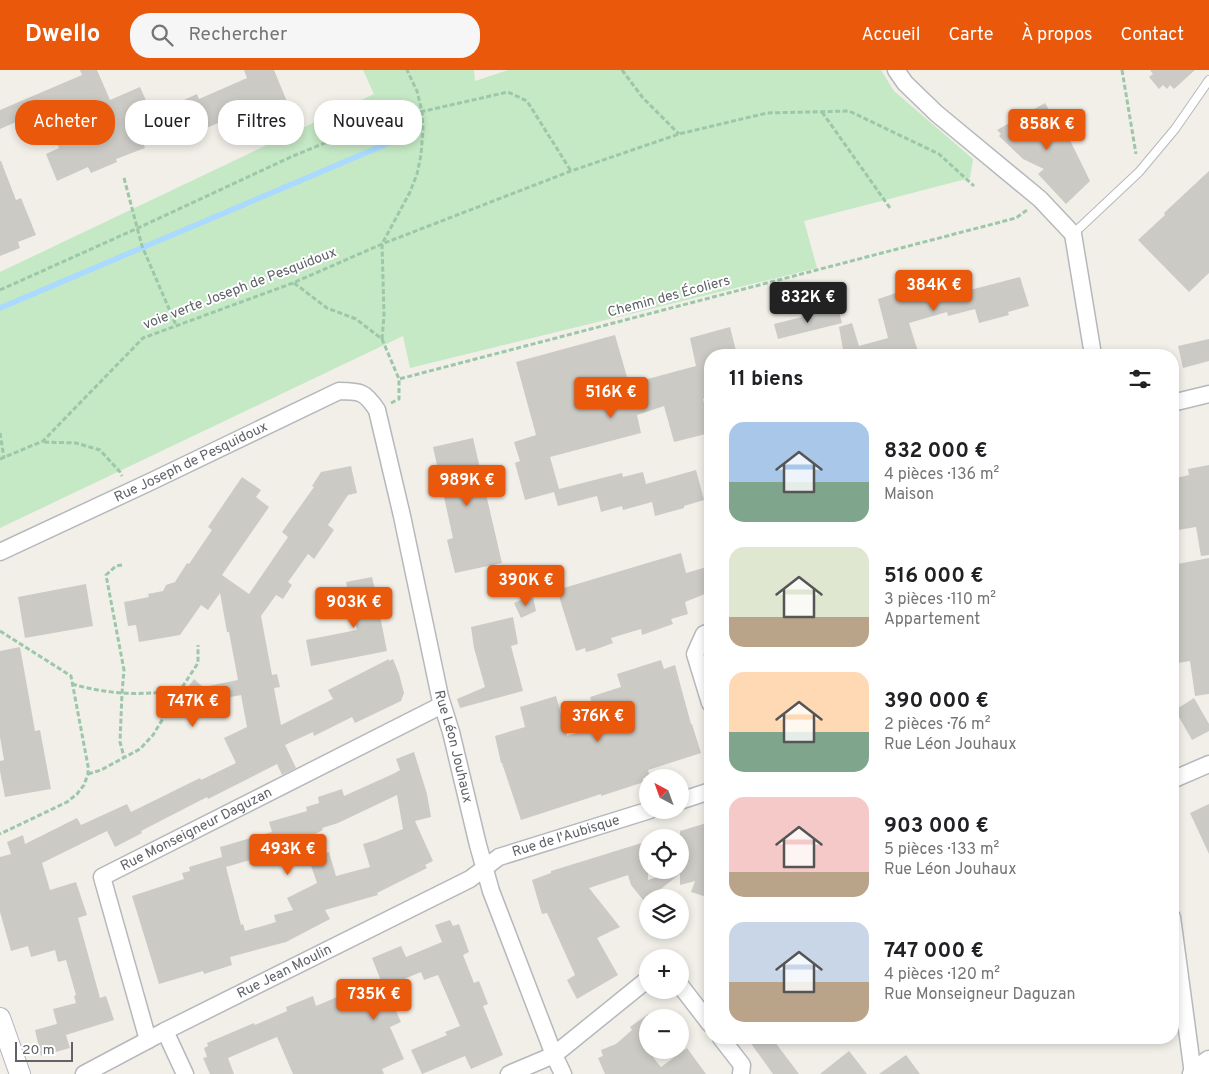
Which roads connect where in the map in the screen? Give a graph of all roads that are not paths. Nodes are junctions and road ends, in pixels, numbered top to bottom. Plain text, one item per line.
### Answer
1 (896, 70) edge
2 (1209, 80) edge
3 (1073, 234) junction
4 (1092, 349) edge
5 (1209, 394) edge
6 (1179, 401) edge
7 (377, 410) joint
8 (0, 552) edge
9 (704, 634) edge
10 (704, 683) edge
11 (442, 705) junction
12 (1209, 764) edge
13 (1179, 777) edge
14 (704, 793) edge
15 (689, 798) edge
16 (639, 813) edge
17 (484, 868) junction
18 (1179, 967) edge
19 (639, 986) edge
20 (689, 997) edge
21 (704, 1016) edge
22 (0, 1018) edge
23 (165, 1031) junction
24 (148, 1040) junction
25 (726, 1044) edge
26 (554, 1055) junction
27 (1209, 1062) edge
28 (20, 1074) edge
29 (84, 1074) edge
30 (184, 1074) edge
31 (510, 1074) edge
32 (563, 1074) edge
33 (741, 1074) edge
34 (1194, 1074) edge

1 - 3 street
2 - 3 lane
3 - 4 street
5 - 6 street
7 - 8 street, Rue Joseph de Pesquidoux
7 - 11 street, Rue Léon Jouhaux
9 - 10 street
11 - 17 street, Rue Léon Jouhaux
11 - 24 street, Rue Monseigneur Daguzan
12 - 13 street
14 - 15 street
16 - 17 street, Rue de l'Aubisque
17 - 23 street, Rue Jean Moulin
17 - 26 street, Rue Léon Jouhaux
18 - 34 street
19 - 26 street
20 - 21 street
22 - 28 street
23 - 24 street, Rue Jean Moulin
23 - 30 street
24 - 29 street, Rue Jean Moulin
25 - 33 street
26 - 31 street
26 - 32 street, Rue Léon Jouhaux
27 - 34 main road

